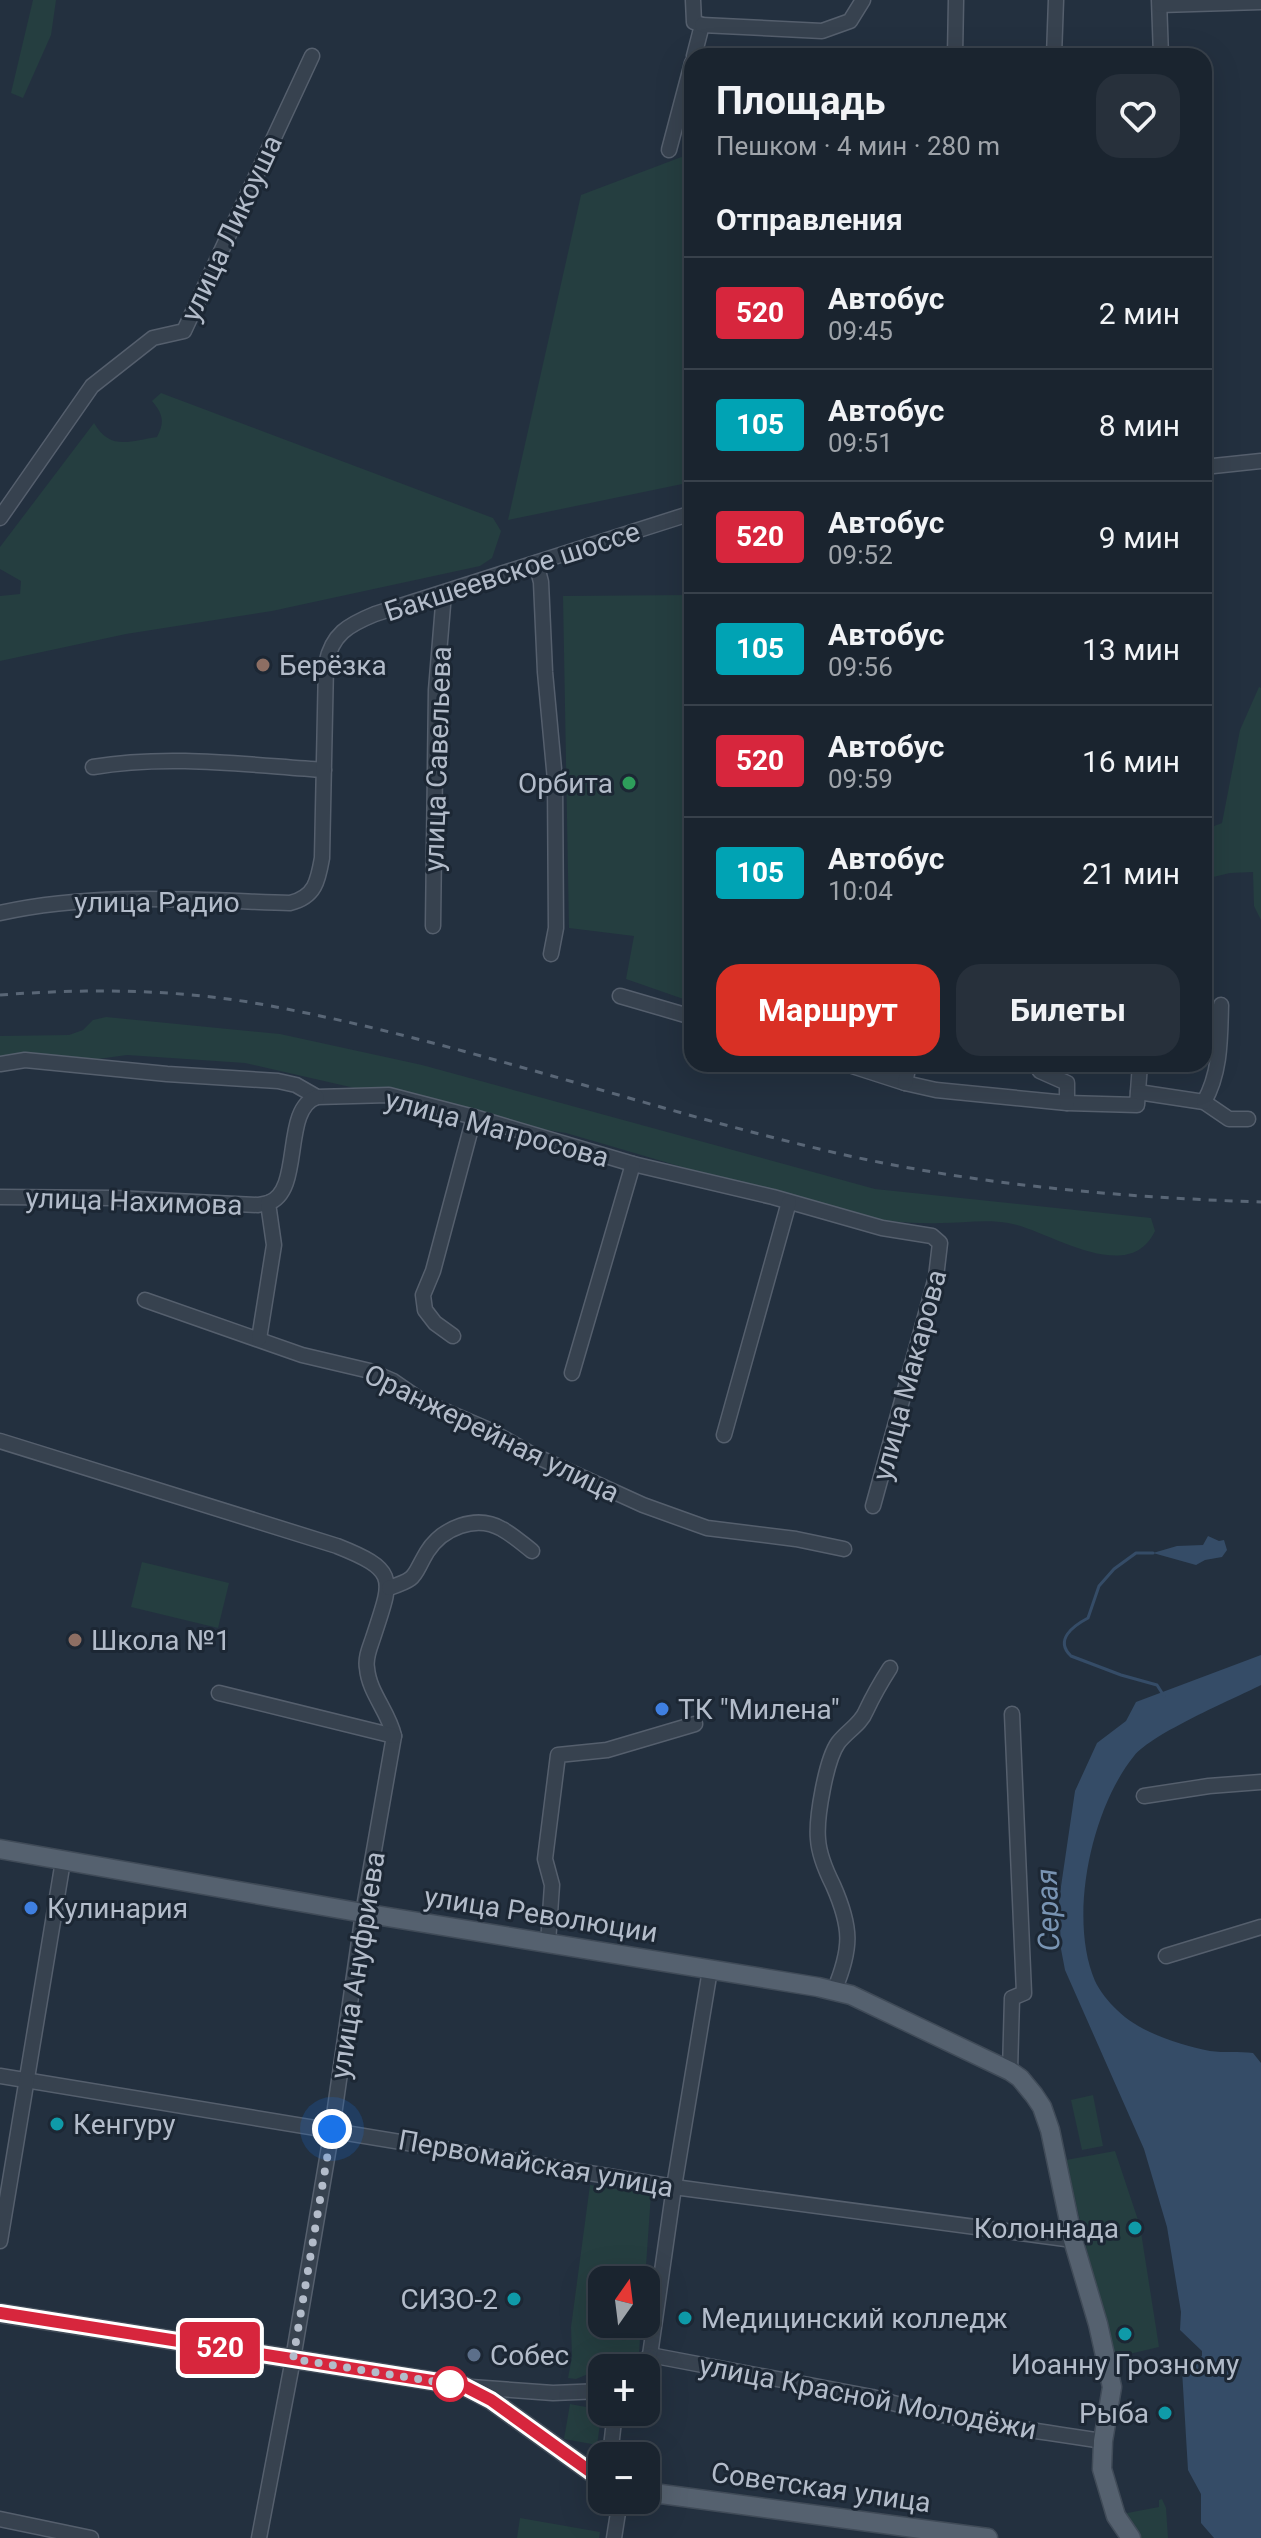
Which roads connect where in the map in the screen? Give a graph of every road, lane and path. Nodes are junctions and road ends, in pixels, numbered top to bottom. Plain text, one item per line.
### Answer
1 (693, 0) edge
2 (863, 0) edge
3 (956, 0) edge
4 (1056, 0) edge
5 (1160, 2) edge
6 (1261, 2) edge
7 (702, 25) junction
8 (696, 48) edge
9 (955, 48) edge
10 (1054, 48) edge
11 (1161, 48) edge
12 (312, 56) dead end
13 (684, 93) edge
14 (669, 150) dead end
15 (1261, 461) edge
16 (1212, 466) edge
17 (684, 516) edge
18 (0, 518) edge
19 (536, 563) junction
20 (444, 593) junction
21 (93, 767) dead end
22 (324, 770) junction
23 (0, 913) edge
24 (433, 926) dead end
25 (551, 954) dead end
26 (620, 996) dead end
27 (1221, 1005) dead end
28 (684, 1015) edge
29 (0, 1064) edge
30 (871, 1072) edge
31 (907, 1072) edge
32 (1042, 1072) edge
33 (1140, 1072) edge
34 (905, 1083) junction
35 (317, 1097) junction
36 (1138, 1099) junction
37 (1204, 1102) junction
38 (1067, 1103) junction
39 (474, 1117) junction
40 (1248, 1119) dead end
41 (633, 1164) junction
42 (0, 1197) edge
43 (789, 1202) junction
44 (268, 1203) junction
45 (940, 1243) joint
46 (145, 1300) dead end
47 (453, 1336) dead end
48 (259, 1339) junction
49 (572, 1373) dead end
50 (724, 1435) dead end
51 (0, 1441) edge
52 (873, 1506) dead end
53 (844, 1549) dead end
54 (532, 1551) dead end
55 (389, 1588) junction
56 (890, 1668) dead end
57 (219, 1693) dead end
58 (1012, 1714) dead end
59 (695, 1724) dead end
60 (394, 1736) junction
61 (1261, 1782) edge
62 (1144, 1796) dead end
63 (0, 1849) edge
64 (63, 1861) junction
65 (363, 1913) junction
66 (1261, 1927) edge
67 (548, 1943) junction
68 (1166, 1956) dead end
69 (710, 1970) junction
70 (834, 1991) junction
71 (1010, 2071) junction
72 (0, 2076) edge
73 (27, 2081) junction
74 (332, 2129) junction
75 (674, 2187) junction
76 (1073, 2240) junction
77 (0, 2241) edge
78 (0, 2313) edge
79 (650, 2354) edge
80 (660, 2357) edge
81 (293, 2359) junction
82 (464, 2386) junction
83 (588, 2392) edge
84 (1103, 2441) junction
85 (588, 2470) edge
86 (660, 2494) edge
87 (618, 2514) edge
88 (1116, 2516) junction
89 (0, 2519) edge
90 (91, 2538) edge
91 (259, 2538) edge
92 (614, 2538) edge
93 (988, 2538) edge
94 (1116, 2538) edge
95 (1131, 2538) edge

1 - 7 street
2 - 7 street
3 - 9 street
4 - 10 street
5 - 6 street
5 - 11 street
7 - 8 street
12 - 18 street, улица Ликоуша
13 - 14 street
15 - 16 street
17 - 19 street, Бакшеевское шоссе
19 - 20 street, Бакшеевское шоссе
19 - 25 street
20 - 22 street, Бакшеевское шоссе
20 - 24 street, улица Савельева
21 - 22 street
22 - 23 street, улица Радио
26 - 28 street
27 - 37 street
29 - 35 street, улица Матросова
30 - 34 street
31 - 34 street
32 - 38 street
33 - 36 street
34 - 38 street
35 - 39 street, улица Матросова
35 - 44 street
36 - 37 street
36 - 38 street
37 - 40 street
39 - 41 street, улица Матросова
39 - 47 street
41 - 43 street, улица Матросова
41 - 49 street
42 - 44 street, улица Нахимова
43 - 45 street, улица Матросова
43 - 50 street
44 - 48 street
45 - 52 street, улица Макарова
46 - 48 street, Оранжерейная улица
48 - 53 street, Оранжерейная улица
51 - 55 street
54 - 55 street
55 - 60 street
56 - 70 street
57 - 60 street
58 - 71 street
59 - 67 street
60 - 65 street, улица Ануфриева
61 - 62 street
63 - 64 main road, улица Революции
64 - 65 main road, улица Революции
64 - 73 street
65 - 67 main road, улица Революции
65 - 74 street, улица Ануфриева
66 - 68 street
67 - 69 main road, улица Революции
69 - 70 main road, улица Революции
69 - 75 street
70 - 71 main road, улица Революции
71 - 76 main road, улица Революции
72 - 73 street, Первомайская улица
73 - 74 street, Первомайская улица
73 - 77 street
74 - 75 street, Первомайская улица
74 - 81 street, улица Ануфриева
75 - 76 street, Первомайская улица
75 - 79 street
76 - 84 main road
78 - 81 main road
80 - 84 street, улица Красной Молодёжи
81 - 82 main road
81 - 91 street, улица Ануфриева
82 - 83 street
82 - 85 main road
84 - 88 main road
86 - 93 main road, Советская улица
87 - 92 street
88 - 94 main road
88 - 95 main road
89 - 90 street

